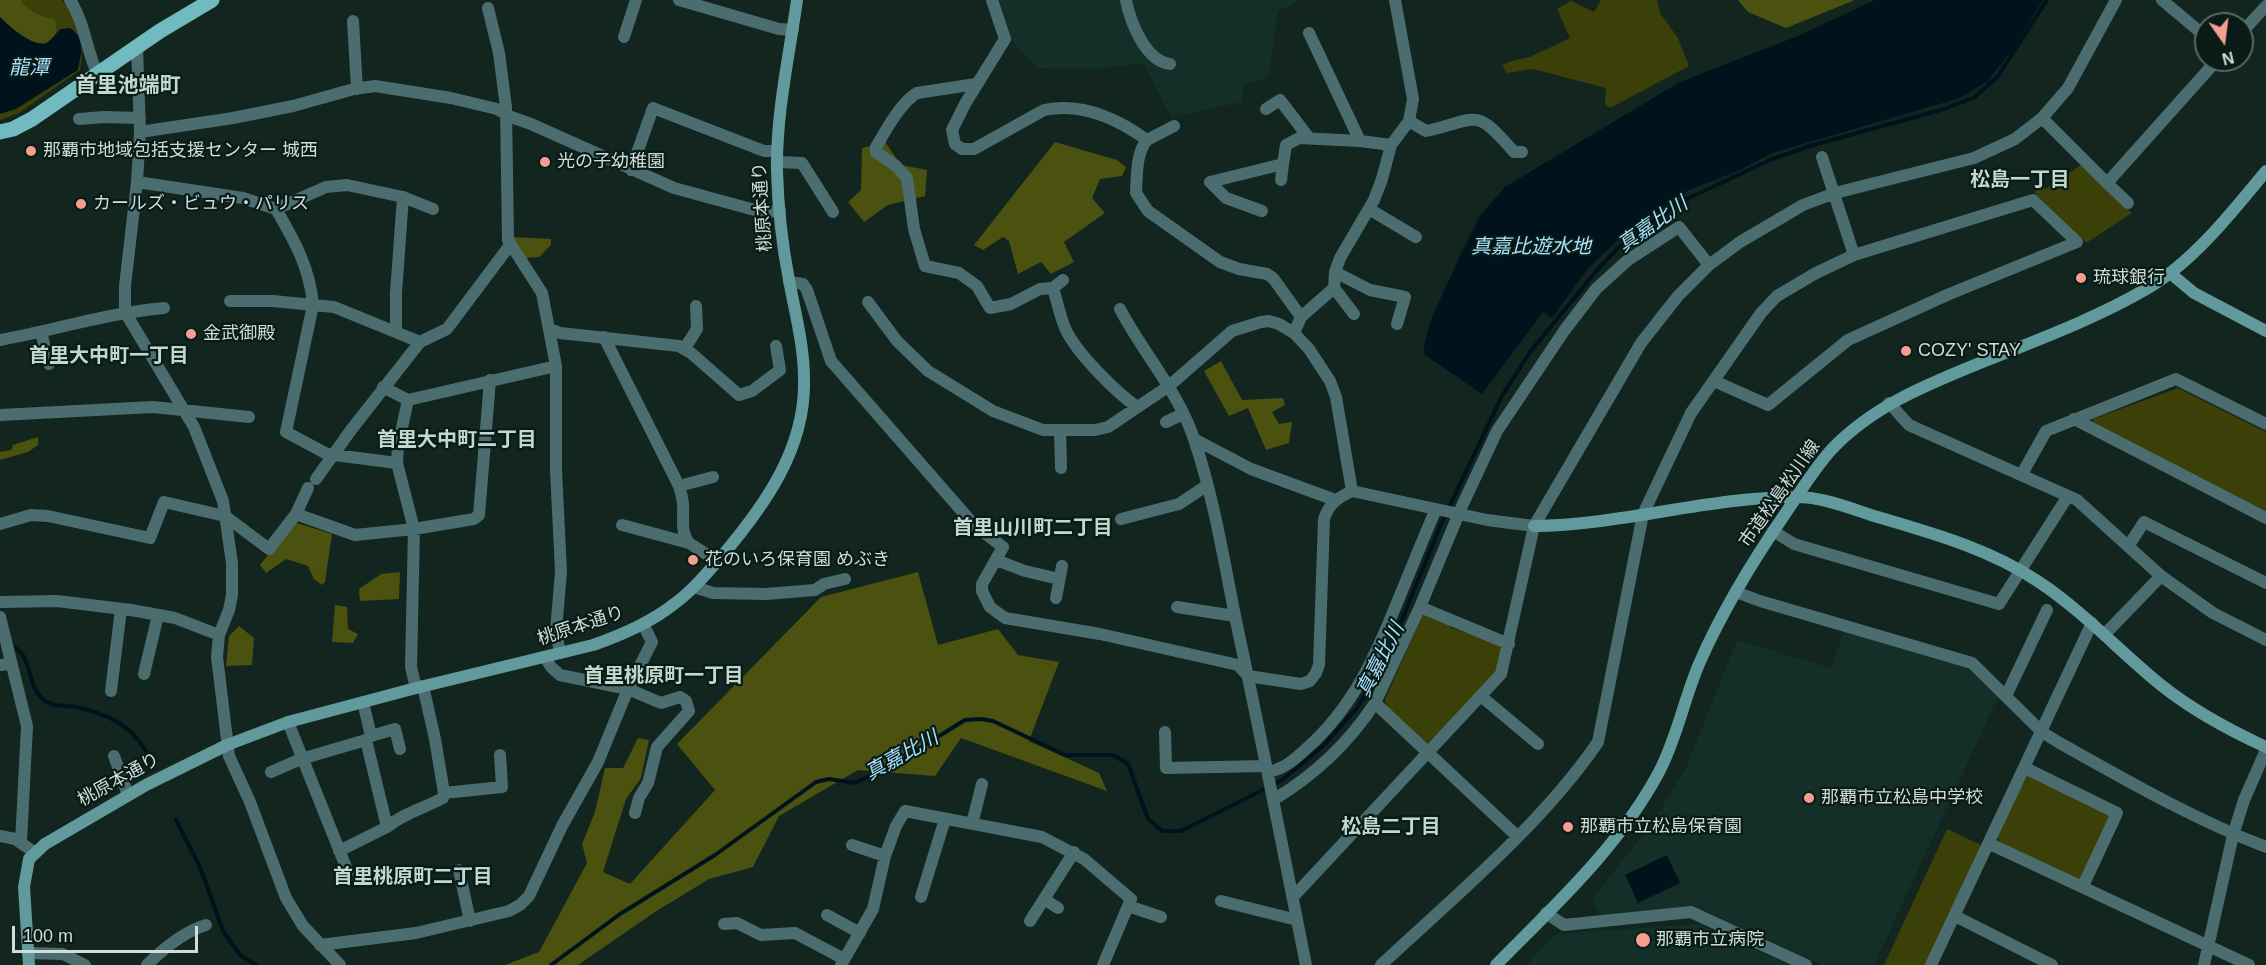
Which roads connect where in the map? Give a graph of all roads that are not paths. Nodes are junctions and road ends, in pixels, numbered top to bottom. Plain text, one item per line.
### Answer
1 (70, 0) edge
2 (212, 0) edge
3 (636, 0) edge
4 (679, 0) edge
5 (797, 0) edge
6 (993, 0) edge
7 (1126, 0) edge
8 (1395, 0) edge
9 (2116, 0) edge
10 (2162, 0) edge
11 (2266, 6) edge
12 (488, 8) dead end
13 (2254, 19) edge
14 (353, 21) dead end
15 (2194, 27) edge
16 (793, 30) junction
17 (1309, 33) dead end
18 (624, 37) dead end
19 (137, 47) junction
20 (1170, 64) dead end
21 (2206, 72) edge
22 (98, 75) junction
23 (976, 84) junction
24 (357, 89) junction
25 (1266, 109) dead end
26 (506, 113) junction
27 (140, 118) junction
28 (2042, 118) junction
29 (78, 119) dead end
30 (1409, 121) junction
31 (1174, 126) dead end
32 (0, 132) edge
33 (140, 132) junction
34 (1309, 138) junction
35 (1147, 140) junction
36 (1360, 141) junction
37 (1391, 145) junction
38 (1522, 152) dead end
39 (777, 157) junction
40 (1822, 157) dead end
41 (1283, 164) junction
42 (632, 170) junction
43 (2266, 171) edge
44 (1281, 180) dead end
45 (136, 182) junction
46 (2107, 183) junction
47 (1834, 193) junction
48 (403, 197) junction
49 (2128, 203) dead end
50 (276, 208) junction
51 (433, 209) dead end
52 (1369, 209) junction
53 (1262, 210) dead end
54 (780, 211) junction
55 (833, 212) dead end
56 (1416, 237) dead end
57 (510, 245) junction
58 (1854, 255) junction
59 (1709, 265) junction
60 (1335, 272) junction
61 (2170, 273) junction
62 (1064, 280) dead end
63 (789, 282) junction
64 (1053, 288) junction
65 (1334, 288) junction
66 (230, 301) dead end
67 (868, 302) dead end
68 (313, 305) junction
69 (696, 306) dead end
70 (164, 308) dead end
71 (1120, 309) dead end
72 (125, 312) junction
73 (1354, 314) dead end
74 (1301, 317) junction
75 (1397, 324) dead end
76 (550, 329) junction
77 (2266, 331) edge
78 (41, 332) junction
79 (396, 332) junction
80 (1294, 333) junction
81 (604, 337) junction
82 (0, 340) edge
83 (420, 342) junction
84 (776, 346) dead end
85 (685, 348) junction
86 (49, 364) dead end
87 (556, 366) junction
88 (490, 380) junction
89 (1714, 381) junction
90 (1169, 386) junction
91 (383, 387) junction
92 (408, 400) junction
93 (1889, 403) junction
94 (1137, 407) junction
95 (184, 410) junction
96 (1183, 414) junction
97 (0, 415) edge
98 (249, 417) dead end
99 (2074, 419) junction
100 (1166, 422) dead end
101 (2266, 424) edge
102 (1060, 430) junction
103 (1194, 439) junction
104 (334, 454) junction
105 (397, 463) junction
106 (1061, 468) dead end
107 (2022, 474) junction
108 (713, 477) dead end
109 (679, 486) junction
110 (1206, 486) junction
111 (1352, 491) junction
112 (2068, 496) junction
113 (1796, 497) junction
114 (1335, 500) junction
115 (1437, 510) junction
116 (1455, 513) junction
117 (296, 514) junction
118 (1643, 514) junction
119 (225, 516) junction
120 (2266, 518) edge
121 (1121, 519) dead end
122 (0, 524) edge
123 (622, 525) dead end
124 (1534, 526) junction
125 (414, 529) junction
126 (1773, 531) junction
127 (689, 543) junction
128 (2129, 545) junction
129 (996, 560) junction
130 (717, 561) junction
131 (1062, 566) dead end
132 (2021, 571) junction
133 (2161, 576) junction
134 (845, 579) dead end
135 (1059, 579) junction
136 (2265, 579) edge
137 (694, 587) junction
138 (1736, 592) junction
139 (1056, 598) dead end
140 (0, 602) edge
141 (1177, 607) dead end
142 (1420, 607) junction
143 (121, 609) junction
144 (2047, 610) dead end
145 (158, 615) junction
146 (1235, 616) junction
147 (0, 617) edge
148 (2092, 623) junction
149 (643, 624) junction
150 (2105, 634) junction
151 (219, 635) junction
152 (2266, 640) edge
153 (1509, 644) junction
154 (560, 653) junction
155 (545, 657) junction
156 (6, 664) edge
157 (144, 674) dead end
158 (1248, 676) junction
159 (419, 687) junction
160 (628, 689) junction
161 (111, 691) dead end
162 (2006, 696) junction
163 (1482, 697) junction
164 (363, 702) junction
165 (1375, 703) junction
166 (288, 722) junction
167 (1165, 732) dead end
168 (2042, 732) junction
169 (368, 738) junction
170 (1538, 744) dead end
171 (227, 745) junction
172 (2266, 748) edge
173 (400, 749) dead end
174 (1428, 753) junction
175 (500, 755) dead end
176 (114, 756) dead end
177 (301, 759) junction
178 (2025, 768) junction
179 (1267, 771) junction
180 (271, 772) dead end
181 (982, 784) dead end
182 (444, 793) junction
183 (129, 795) junction
184 (1273, 796) junction
185 (635, 813) dead end
186 (945, 819) junction
187 (972, 824) junction
188 (387, 827) junction
189 (2233, 835) junction
190 (0, 836) edge
191 (1518, 837) junction
192 (21, 842) junction
193 (1990, 844) junction
194 (852, 845) dead end
195 (2266, 847) edge
196 (339, 851) junction
197 (34, 852) junction
198 (1074, 852) junction
199 (885, 856) junction
200 (459, 870) dead end
201 (348, 872) dead end
202 (2083, 886) junction
203 (921, 897) dead end
204 (1293, 897) junction
205 (1044, 899) junction
206 (1221, 901) dead end
207 (1128, 906) junction
208 (1058, 908) dead end
209 (1546, 913) junction
210 (827, 915) dead end
211 (1954, 916) junction
212 (1161, 917) dead end
213 (1297, 920) junction
214 (470, 921) junction
215 (1030, 921) dead end
216 (724, 924) dead end
217 (206, 925) dead end
218 (860, 933) junction
219 (320, 945) junction
220 (2208, 946) junction
221 (28, 959) edge
222 (842, 962) edge
223 (85, 965) edge
224 (147, 965) edge
225 (340, 965) edge
226 (1103, 965) edge
227 (1306, 965) edge
228 (1382, 965) edge
229 (1496, 965) edge
230 (1806, 965) edge
231 (1931, 965) edge
232 (2052, 965) edge
233 (2204, 965) edge
234 (2249, 965) edge

1 - 22 street
2 - 19 main road
3 - 18 street
4 - 16 street
5 - 16 street, 桃原本通り
6 - 23 street
7 - 20 street
8 - 30 street
9 - 28 street
10 - 15 street
11 - 13 street
12 - 26 street
14 - 24 street
16 - 39 street, 桃原本通り
17 - 36 street
19 - 22 main road
19 - 27 street
21 - 46 street
22 - 32 main road
23 - 35 street
23 - 64 street
24 - 26 street
24 - 33 street
25 - 34 street
26 - 42 street
26 - 57 street
27 - 29 street
27 - 33 street
28 - 46 street
28 - 47 street
30 - 37 street
30 - 38 street
31 - 35 street
33 - 45 street
34 - 36 street
34 - 41 street
35 - 74 street
36 - 37 street
37 - 52 street
39 - 42 street
39 - 54 street, 桃原本通り
39 - 55 street
40 - 47 street
41 - 44 street
41 - 53 street
42 - 54 street
43 - 61 street, 市道松島松川線
45 - 50 street
45 - 72 street
46 - 49 street
47 - 58 street
47 - 59 street
48 - 50 street
48 - 51 street
48 - 79 street
50 - 68 street
52 - 56 street
52 - 60 street
54 - 63 street, 桃原本通り
57 - 76 street
57 - 83 street
58 - 89 street
58 - 89 street
59 - 116 street
59 - 124 street
60 - 65 street
60 - 75 street
61 - 77 street
61 - 93 street, 市道松島松川線
62 - 64 street
63 - 129 street
63 - 130 street, 桃原本通り
64 - 94 street
65 - 73 street
65 - 74 street
66 - 68 street
67 - 102 street
68 - 79 street
68 - 104 street
69 - 85 street
70 - 72 street
71 - 90 street
72 - 78 street
72 - 95 street
74 - 80 street
76 - 81 street
76 - 87 street
78 - 82 street
78 - 86 street
79 - 83 street
80 - 90 street
80 - 111 street
81 - 85 street
81 - 109 street
83 - 91 street
84 - 85 street
87 - 88 street
87 - 154 street
88 - 92 street
88 - 125 street
89 - 118 street
90 - 94 street
90 - 96 street
91 - 92 street
91 - 104 street
92 - 105 street
93 - 107 street
93 - 113 street, 市道松島松川線
94 - 102 street
95 - 97 street
95 - 98 street
95 - 119 street
96 - 100 street
96 - 103 street
99 - 101 street
99 - 107 street
99 - 120 street
102 - 106 street
103 - 110 street
103 - 114 street
104 - 105 street
104 - 117 street
105 - 125 street
107 - 112 street
108 - 109 street
109 - 127 street
110 - 121 street
110 - 146 street
111 - 114 street
111 - 115 street
112 - 128 street
112 - 132 street
113 - 118 street
113 - 126 street, 市道松島松川線
113 - 132 street
114 - 158 street
115 - 116 street
115 - 179 street
116 - 124 street
116 - 142 street
117 - 119 street
117 - 125 street
118 - 124 street
118 - 191 street
119 - 122 street
119 - 151 street
123 - 127 street
124 - 153 street
125 - 159 street
126 - 132 street
126 - 138 street, 市道松島松川線
127 - 130 street
128 - 133 street
128 - 136 street
129 - 135 street
129 - 158 street
130 - 137 street, 桃原本通り
131 - 135 street
132 - 148 street
133 - 150 street
133 - 152 street
134 - 137 street
135 - 139 street
137 - 149 street, 桃原本通り
138 - 162 street
138 - 209 street, 市道松島松川線
140 - 143 street
141 - 146 street
142 - 153 street
142 - 165 street
143 - 145 street
143 - 161 street
144 - 162 street
145 - 151 street
145 - 157 street
146 - 158 street
147 - 156 street
148 - 150 street
148 - 168 street
149 - 154 street, 桃原本通り
149 - 160 street
150 - 172 street
151 - 171 street
153 - 163 street
154 - 155 street, 桃原本通り
155 - 159 street, 桃原本通り
155 - 160 street
156 - 192 street
158 - 179 street
159 - 164 street, 桃原本通り
159 - 182 street
160 - 185 street
160 - 214 street
162 - 168 street
163 - 170 street
163 - 174 street
164 - 166 street, 桃原本通り
164 - 169 street
165 - 174 street
165 - 184 street
166 - 171 street, 桃原本通り
166 - 177 street
167 - 179 street
168 - 178 street
168 - 189 street
169 - 173 street
169 - 177 street
169 - 188 street
171 - 183 street, 桃原本通り
171 - 219 street
172 - 189 street
174 - 191 street
174 - 204 street
175 - 182 street
176 - 183 street
177 - 180 street
177 - 196 street
178 - 193 street
178 - 202 street
179 - 184 street
181 - 187 street
182 - 188 street
183 - 197 street, 桃原本通り
184 - 204 street
186 - 187 street
186 - 199 street
186 - 203 street
187 - 198 street
188 - 196 street
189 - 195 street
189 - 220 street
190 - 192 street
191 - 228 street
192 - 197 street
193 - 202 street
193 - 211 street
194 - 199 street
196 - 201 street
197 - 221 street
198 - 205 street
198 - 207 street
199 - 218 street
200 - 214 street
202 - 220 street
204 - 213 street
205 - 208 street
205 - 215 street
206 - 213 street
207 - 212 street
207 - 226 street
209 - 229 street, 市道松島松川線
209 - 230 street
210 - 218 street
211 - 231 street
211 - 232 street
213 - 227 street
214 - 219 street
216 - 222 street
217 - 224 street
218 - 222 street
219 - 225 street
220 - 233 street
220 - 234 street
221 - 223 street

